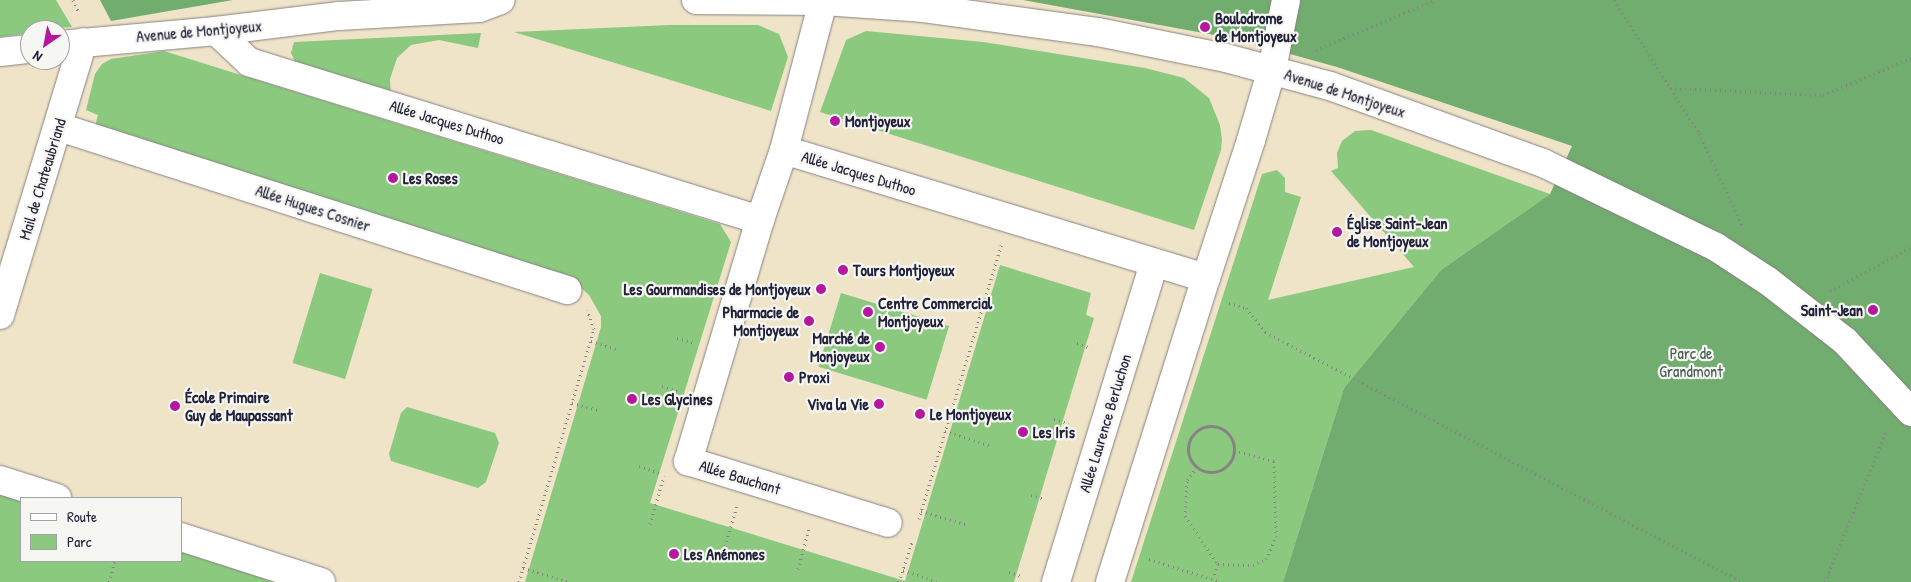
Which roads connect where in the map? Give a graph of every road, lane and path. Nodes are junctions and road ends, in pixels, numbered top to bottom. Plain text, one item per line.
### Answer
1 (501, 0) edge
2 (696, 0) edge
3 (1286, 0) edge
4 (1435, 0) edge
5 (1614, 0) edge
6 (823, 1) edge
7 (344, 8) edge
8 (216, 31) junction
9 (72, 43) edge
10 (20, 49) edge
11 (0, 52) edge
12 (1911, 58) edge
13 (1272, 68) junction
14 (1670, 88) junction
15 (59, 127) junction
16 (784, 150) junction
17 (1009, 219) junction
18 (760, 220) junction
19 (1744, 229) dead end
20 (1911, 247) edge
21 (1154, 264) junction
22 (1206, 278) junction
23 (567, 290) dead end
24 (1227, 303) dead end
25 (1808, 312) junction
26 (0, 315) edge
27 (594, 329) dead end
28 (591, 341) junction
29 (1077, 343) dead end
30 (1091, 348) dead end
31 (619, 350) dead end
32 (572, 403) junction
33 (1905, 405) edge
34 (601, 411) dead end
35 (946, 411) dead end
36 (951, 413) junction
37 (1054, 419) dead end
38 (1068, 423) dead end
39 (946, 432) junction
40 (991, 446) dead end
41 (1234, 450) junction
42 (688, 461) junction
43 (639, 466) dead end
44 (1197, 467) junction
45 (665, 474) junction
46 (745, 479) junction
47 (0, 480) edge
48 (1031, 495) dead end
49 (54, 497) edge
50 (1044, 499) dead end
51 (817, 500) junction
52 (921, 511) junction
53 (888, 523) dead end
54 (650, 524) dead end
55 (918, 524) dead end
56 (968, 525) dead end
57 (182, 537) edge
58 (913, 539) dead end
59 (725, 546) dead end
60 (1143, 560) dead end
61 (115, 562) edge
62 (1218, 564) junction
63 (523, 568) junction
64 (798, 569) dead end
65 (903, 570) junction
66 (1008, 572) dead end
67 (1021, 576) dead end
68 (1213, 578) junction
69 (109, 582) edge
70 (321, 582) edge
71 (519, 582) edge
72 (569, 582) edge
73 (899, 582) edge
74 (938, 582) edge
75 (1056, 582) edge
76 (1110, 582) edge
77 (1220, 582) edge
78 (1742, 582) edge
79 (1825, 582) edge

1 - 7 street, Avenue de Montjoyeux
2 - 6 street, Avenue de Montjoyeux
3 - 13 street
4 - 13 path
5 - 14 path
6 - 13 street, Avenue de Montjoyeux
6 - 16 street
7 - 8 street, Avenue de Montjoyeux
8 - 9 street, Avenue de Montjoyeux
8 - 18 street, Allée Jacques Duthoo
9 - 15 street, Mail de Chateaubriand
10 - 11 street
12 - 14 path
13 - 22 street
13 - 25 street, Avenue de Montjoyeux
14 - 19 path
15 - 23 street, Allée Hugues Cosnier
15 - 26 street, Mail de Chateaubriand
16 - 17 street, Allée Jacques Duthoo
16 - 18 street, Allée Jacques Duthoo
17 - 21 street, Allée Jacques Duthoo
17 - 36 path
18 - 42 street, Allée Bauchant
20 - 25 path
21 - 22 street, Allée Jacques Duthoo
21 - 75 street, Allée Laurence Berluchon
22 - 76 street
24 - 78 path
25 - 33 street, Avenue de Montjoyeux
27 - 28 path
28 - 31 path
28 - 32 path
29 - 30 path
32 - 34 path
32 - 63 path
33 - 79 path
35 - 36 path
36 - 39 path
37 - 38 path
39 - 40 path
39 - 52 path
41 - 44 path
41 - 44 path
41 - 62 path
42 - 45 path
42 - 46 street, Allée Bauchant
43 - 45 path
44 - 62 path
45 - 54 path
46 - 51 street, Allée Bauchant
46 - 59 path
47 - 49 street
48 - 50 path
51 - 53 street, Allée Bauchant
51 - 64 path
52 - 55 path
52 - 56 path
57 - 70 street
58 - 65 path
60 - 68 path
61 - 69 path
62 - 68 path
63 - 71 path
63 - 72 path
65 - 73 path
65 - 74 path
66 - 67 path
68 - 77 path

